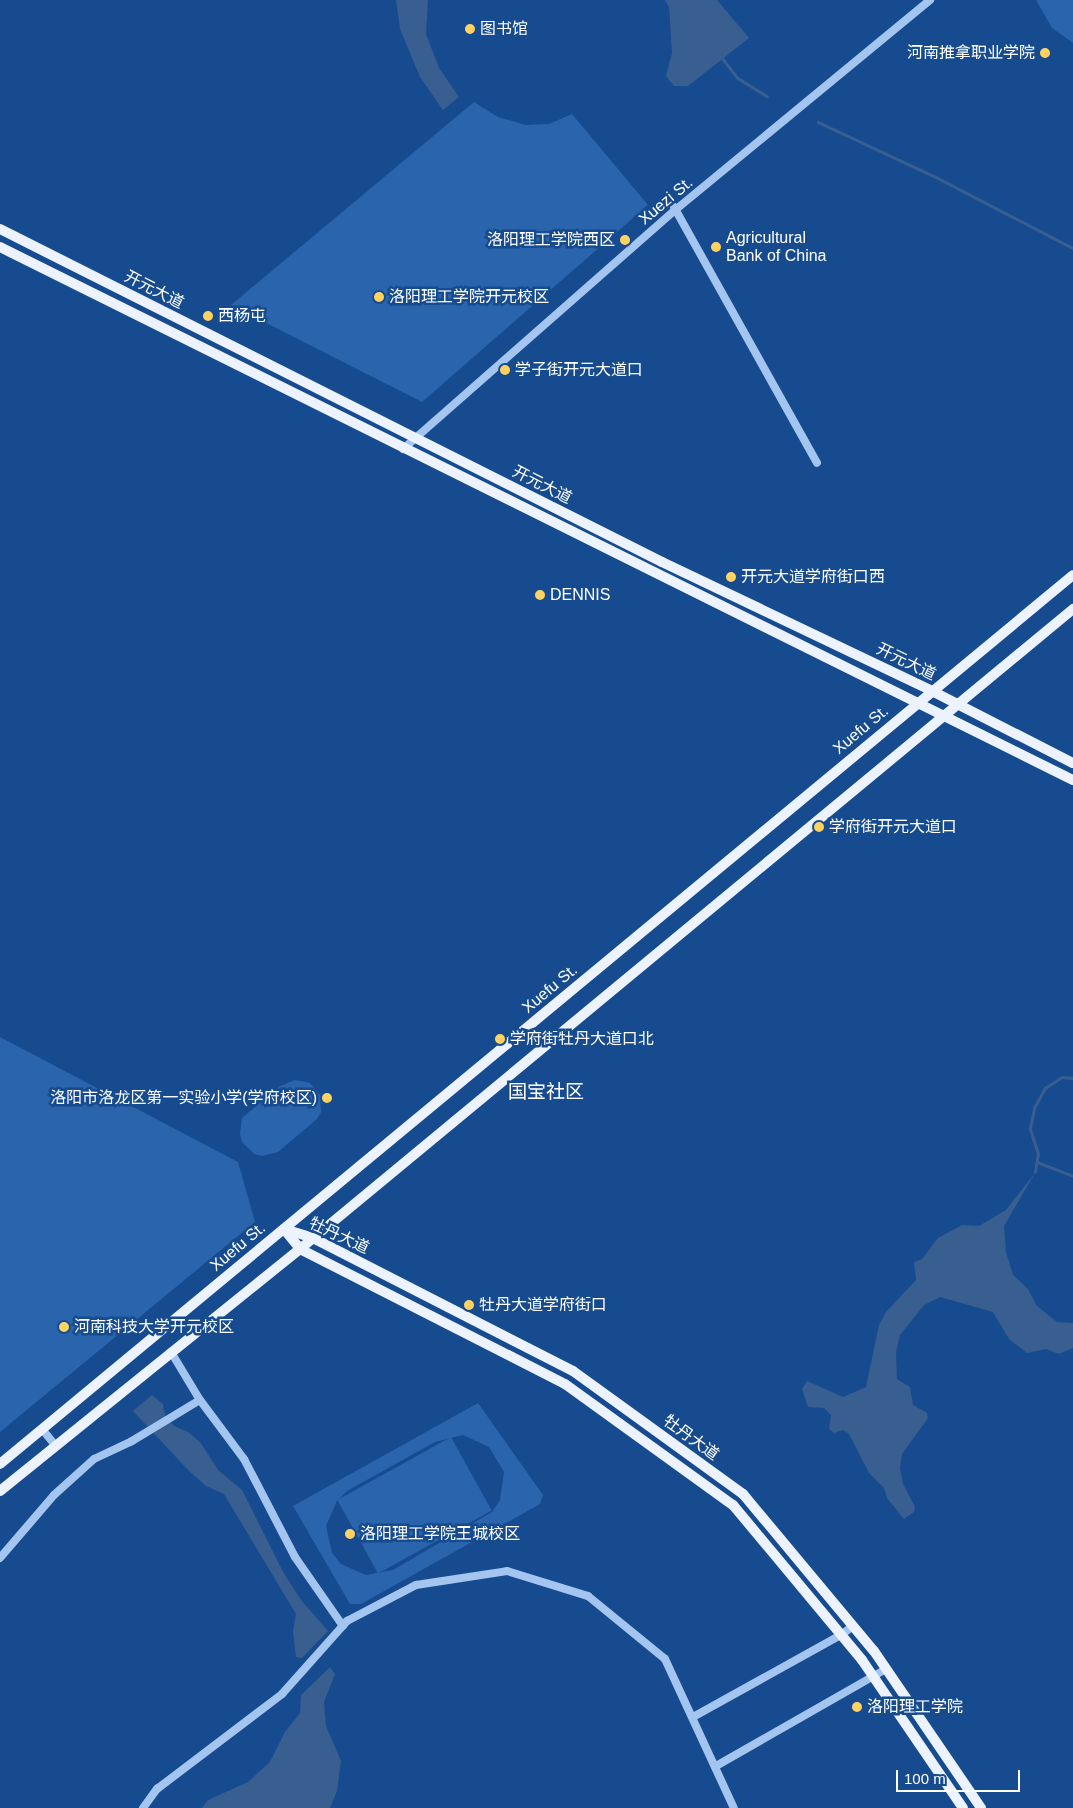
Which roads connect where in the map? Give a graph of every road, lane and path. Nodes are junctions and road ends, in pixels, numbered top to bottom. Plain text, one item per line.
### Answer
1 (923, 0) edge
2 (930, 0) edge
3 (675, 208) junction
4 (0, 230) edge
5 (0, 247) edge
6 (413, 437) junction
7 (402, 448) junction
8 (817, 463) dead end
9 (1073, 575) edge
10 (1073, 609) edge
11 (932, 691) junction
12 (917, 703) junction
13 (956, 704) junction
14 (942, 715) junction
15 (1073, 763) edge
16 (1073, 780) edge
17 (284, 1229) junction
18 (313, 1238) junction
19 (300, 1249) junction
20 (171, 1352) junction
21 (200, 1400) junction
22 (42, 1429) junction
23 (55, 1445) junction
24 (0, 1464) edge
25 (0, 1491) edge
26 (0, 1558) edge
27 (343, 1626) junction
28 (853, 1626) junction
29 (841, 1635) junction
30 (886, 1670) junction
31 (874, 1678) junction
32 (693, 1717) junction
33 (716, 1766) junction
34 (143, 1808) edge
35 (734, 1808) edge
36 (963, 1808) edge
37 (981, 1808) edge

1 - 3 street, Xuezi St.
2 - 3 street, Xuezi St.
3 - 6 street, Xuezi St.
3 - 8 street
4 - 6 main road, 开元大道
5 - 7 main road, 开元大道
6 - 7 street, Xuezi St.
6 - 11 main road, 开元大道
7 - 12 main road, 开元大道
9 - 11 main road, Xuefu St.
10 - 13 main road
11 - 12 main road, Xuefu St.
11 - 13 main road, 开元大道
12 - 14 main road, 开元大道
12 - 17 main road, Xuefu St.
13 - 14 main road
13 - 15 main road, 开元大道
14 - 16 main road, 开元大道
14 - 18 main road
17 - 18 main road, 牡丹大道
17 - 19 main road, 牡丹大道
17 - 22 main road, Xuefu St.
18 - 19 main road
18 - 28 main road, 牡丹大道
19 - 20 main road
19 - 29 main road, 牡丹大道
20 - 21 street
20 - 23 main road
21 - 26 street
21 - 27 street
22 - 23 street
22 - 24 main road, Xuefu St.
23 - 25 main road
27 - 32 street
27 - 34 street
28 - 29 street
28 - 30 main road, 牡丹大道
29 - 31 main road, 牡丹大道
29 - 32 street
30 - 31 street
30 - 37 main road, 牡丹大道
31 - 33 street
31 - 36 main road, 牡丹大道
32 - 33 street
33 - 35 street

